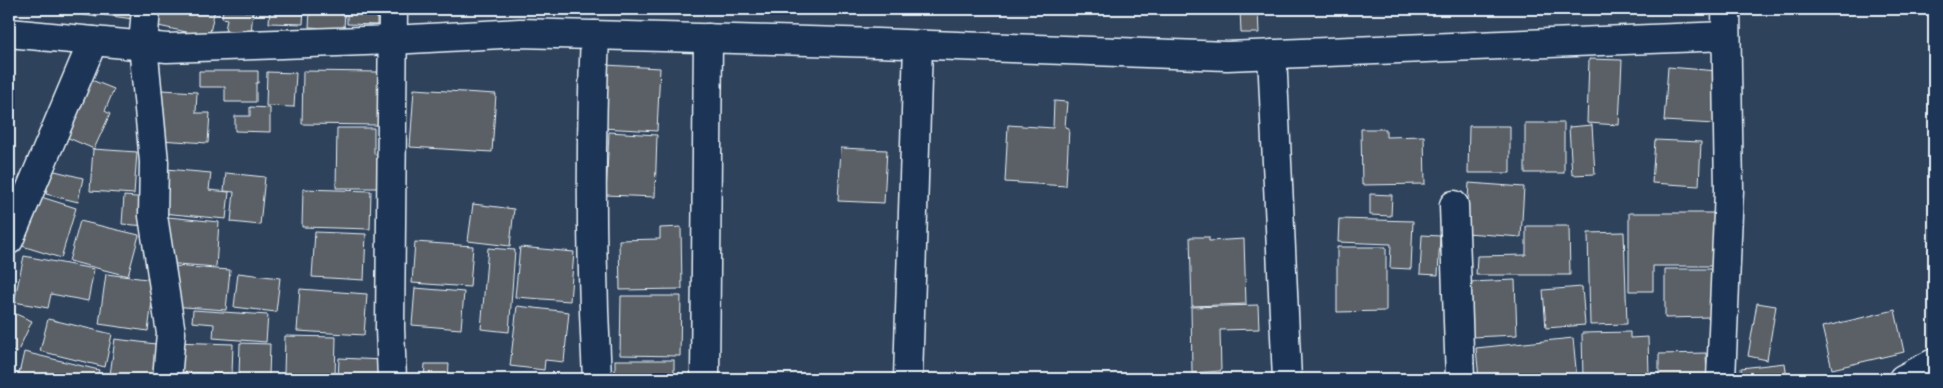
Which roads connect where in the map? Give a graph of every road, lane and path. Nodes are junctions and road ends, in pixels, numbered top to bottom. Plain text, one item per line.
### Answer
1 (146, 9) edge
2 (393, 9) edge
3 (1726, 9) edge
4 (9, 33) edge
5 (595, 35) junction
6 (1726, 36) junction
7 (708, 38) junction
8 (392, 40) junction
9 (94, 41) junction
10 (143, 45) junction
11 (918, 45) junction
12 (1272, 54) junction
13 (1454, 205) dead end
14 (9, 240) edge
15 (1934, 363) edge
16 (167, 379) edge
17 (392, 379) edge
18 (597, 379) edge
19 (705, 379) edge
20 (908, 379) edge
21 (1287, 379) edge
22 (1460, 379) edge
23 (1721, 379) edge
24 (1903, 379) edge

1 - 10 street
2 - 8 street
3 - 6 street
4 - 9 street
5 - 7 street
5 - 8 street
5 - 18 street
6 - 12 street
6 - 23 street
7 - 11 street
7 - 19 street
8 - 10 street
8 - 17 street
9 - 10 street
9 - 14 street
10 - 16 street
11 - 12 street
11 - 20 street
12 - 21 street
13 - 22 street
15 - 24 street

